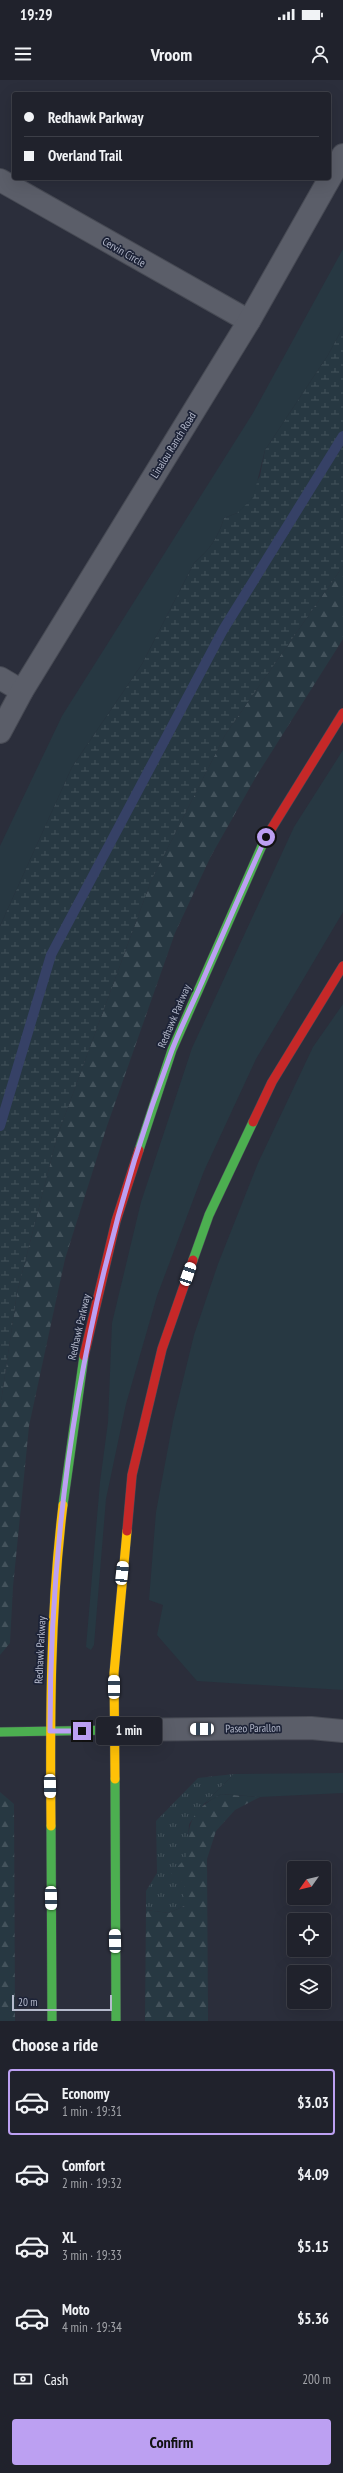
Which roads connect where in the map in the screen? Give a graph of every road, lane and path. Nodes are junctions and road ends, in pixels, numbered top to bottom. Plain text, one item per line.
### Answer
1 (343, 155) edge
2 (331, 176) edge
3 (0, 180) edge
4 (329, 180) edge
5 (249, 321) junction
6 (0, 678) edge
7 (22, 691) junction
8 (343, 713) edge
9 (0, 732) edge
10 (343, 966) edge
11 (114, 1730) junction
12 (50, 1731) junction
13 (343, 1731) edge
14 (0, 1732) edge
15 (52, 2021) edge
16 (116, 2021) edge

1 - 2 street, Linalou Ranch Road
3 - 5 street, Cervin Circle
4 - 5 street, Linalou Ranch Road
5 - 7 street, Linalou Ranch Road
6 - 7 street
7 - 9 street, Linalou Ranch Road
8 - 12 main road, Redhawk Parkway
10 - 11 main road
11 - 12 main road
11 - 13 street, Paseo Parallon
11 - 16 main road
12 - 14 main road
12 - 15 main road, Redhawk Parkway

